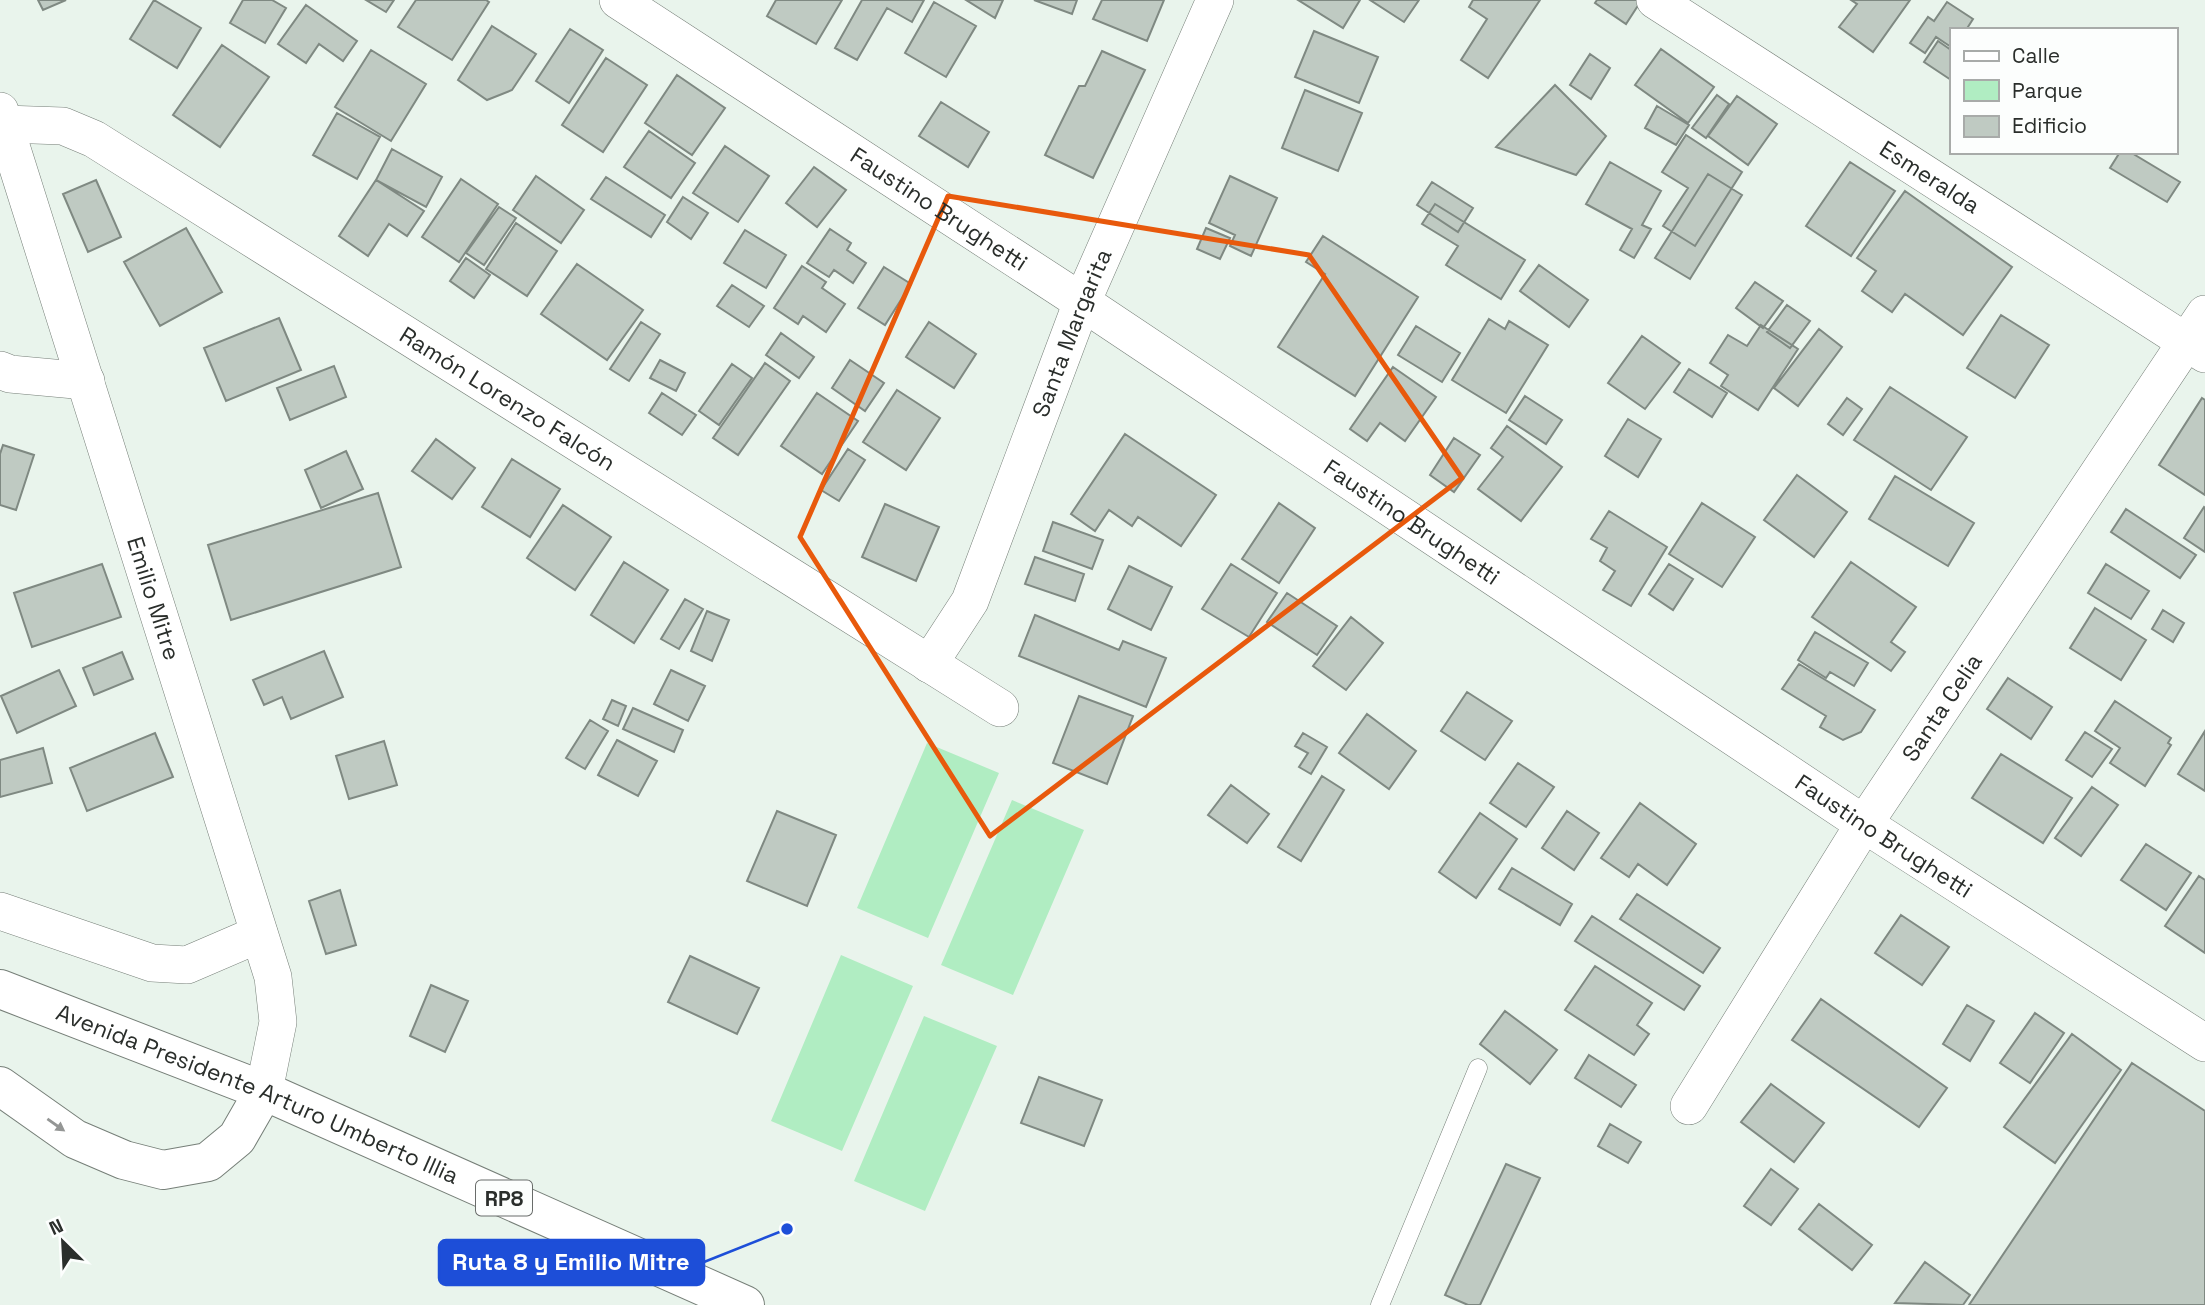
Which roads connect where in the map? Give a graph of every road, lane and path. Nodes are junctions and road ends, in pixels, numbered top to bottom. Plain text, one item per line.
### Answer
1 (618, 0) edge
2 (1215, 0) edge
3 (1655, 0) edge
4 (2, 118) edge
5 (1082, 302) junction
6 (2199, 336) edge
7 (0, 370) edge
8 (86, 381) junction
9 (929, 664) junction
10 (1000, 708) dead end
11 (1864, 824) junction
12 (0, 911) edge
13 (259, 934) junction
14 (0, 989) edge
15 (2205, 1043) edge
16 (1478, 1068) dead end
17 (0, 1086) edge
18 (264, 1091) junction
19 (1689, 1106) dead end
20 (744, 1305) edge
21 (1380, 1305) edge

1 - 5 street, Faustino Brughetti
2 - 5 street, Santa Margarita
3 - 6 street, Esmeralda
4 - 8 street, Emilio Mitre
4 - 9 street, Ramón Lorenzo Falcón
5 - 9 street, Santa Margarita
5 - 11 street, Faustino Brughetti
6 - 11 street, Santa Celia
7 - 8 street
8 - 13 street, Emilio Mitre
9 - 10 street, Ramón Lorenzo Falcón
11 - 15 street, Faustino Brughetti
11 - 19 street, Santa Celia
12 - 13 street
13 - 18 street, Emilio Mitre
14 - 18 main road, Avenida Presidente Arturo Umberto Illia / RP8
16 - 21 lane
17 -> 18 main road
18 - 20 main road, Avenida Presidente Arturo Umberto Illia / RP8

